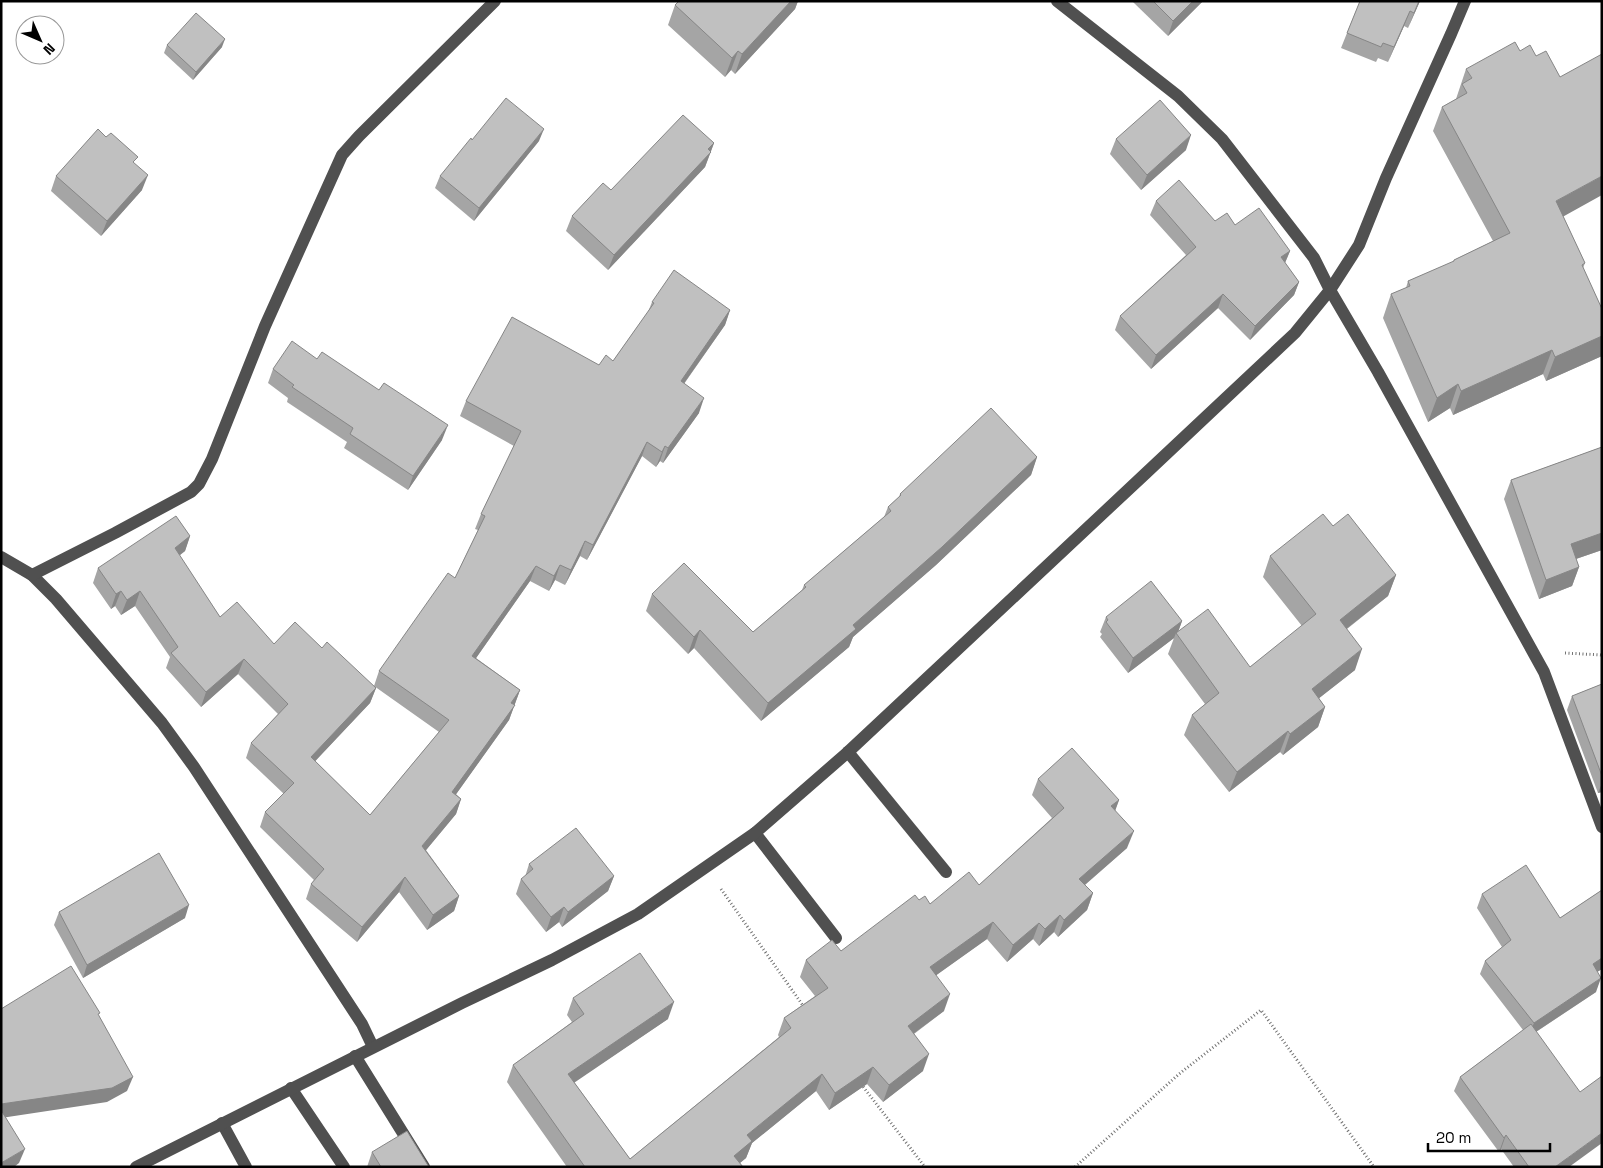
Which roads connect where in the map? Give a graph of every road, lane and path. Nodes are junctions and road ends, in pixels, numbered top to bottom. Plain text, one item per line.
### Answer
1 (494, 1) edge
2 (1057, 1) edge
3 (1465, 1) edge
4 (1330, 290) junction
5 (1, 557) edge
6 (32, 575) junction
7 (848, 752) junction
8 (1602, 827) edge
9 (755, 833) junction
10 (705, 867) junction
11 (946, 872) dead end
12 (836, 938) dead end
13 (808, 1014) edge
14 (373, 1047) junction
15 (355, 1056) junction
16 (855, 1077) edge
17 (291, 1088) junction
18 (222, 1123) junction
19 (136, 1167) edge
20 (246, 1167) edge
21 (344, 1167) edge
22 (424, 1167) edge
23 (925, 1167) edge
24 (1075, 1167) edge
25 (1374, 1167) edge

1 - 6 street
2 - 4 street
3 - 4 street
4 - 7 street
4 - 8 street
5 - 6 street
6 - 14 street
7 - 9 street
7 - 11 street
9 - 10 street
9 - 12 street
10 - 13 path
10 - 14 street
14 - 15 street
15 - 17 street
15 - 22 street
16 - 23 path
17 - 18 street
17 - 21 street
18 - 19 street
18 - 20 street
24 - 25 path

